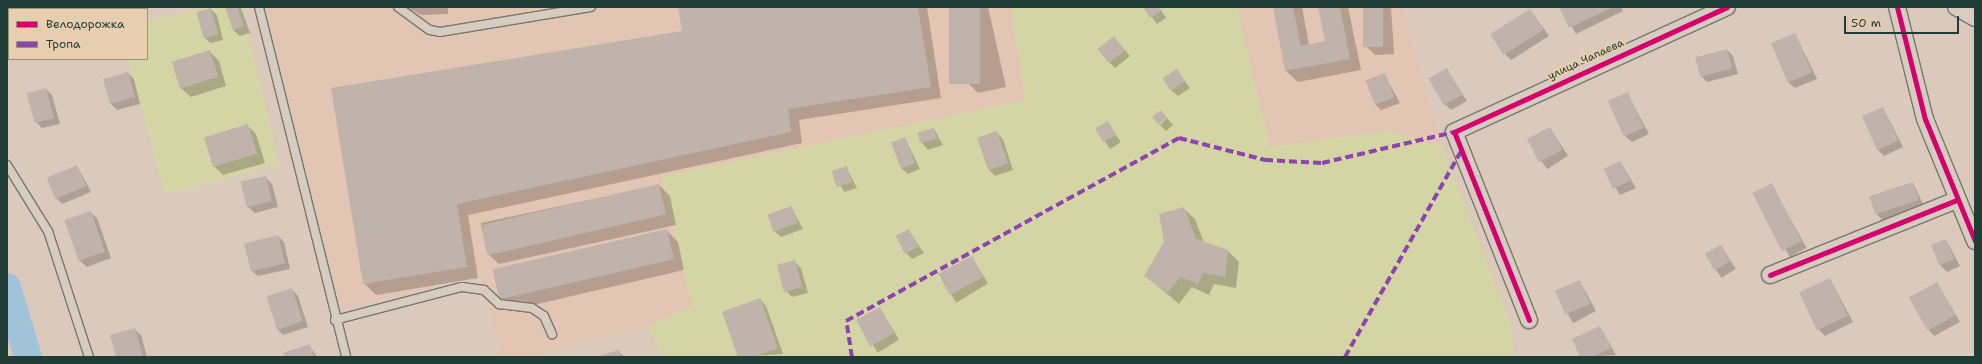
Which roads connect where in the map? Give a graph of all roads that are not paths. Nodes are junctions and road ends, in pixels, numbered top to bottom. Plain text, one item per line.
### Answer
1 (259, 7) edge
2 (398, 7) edge
3 (591, 7) edge
4 (1727, 7) edge
5 (1897, 7) edge
6 (1956, 7) edge
7 (1975, 18) edge
8 (7, 165) edge
9 (1957, 200) junction
10 (1975, 242) edge
11 (1770, 275) dead end
12 (335, 320) junction
13 (1529, 320) dead end
14 (552, 334) dead end
15 (89, 357) edge
16 (346, 357) edge

1 - 12 lane
2 - 3 lane
4 - 13 street, улица Чапаева
5 - 9 street
6 - 7 street
8 - 15 lane
9 - 10 street
9 - 11 street
12 - 14 lane
12 - 16 lane

